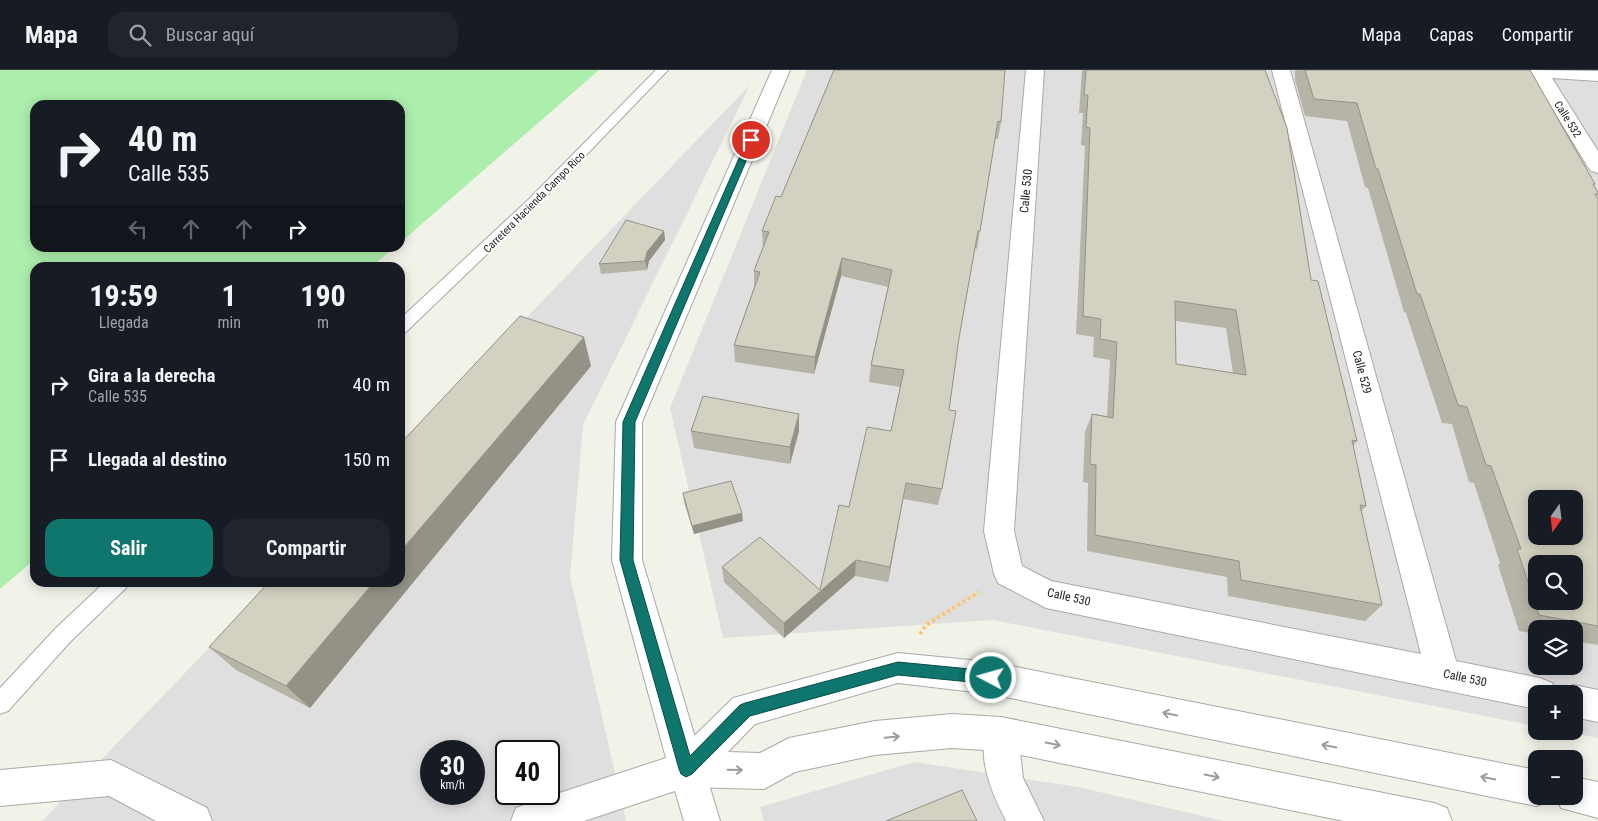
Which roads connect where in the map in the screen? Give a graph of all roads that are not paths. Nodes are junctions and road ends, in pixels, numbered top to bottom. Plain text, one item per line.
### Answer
1 (662, 70) edge
2 (781, 70) edge
3 (1035, 70) edge
4 (1281, 70) edge
5 (1538, 71) edge
6 (1598, 76) edge
7 (1598, 167) edge
8 (405, 324) edge
9 (114, 587) edge
10 (1443, 674) junction
11 (1528, 692) edge
12 (1583, 703) edge
13 (0, 704) edge
14 (1598, 706) edge
15 (1001, 734) junction
16 (686, 769) junction
17 (1528, 786) edge
18 (0, 788) edge
19 (1583, 797) edge
20 (1598, 800) edge
21 (194, 821) edge
22 (529, 821) edge
23 (702, 821) edge
24 (1026, 821) edge
25 (1434, 821) edge

1 - 8 lane, Carretera Hacienda Campo Rico
2 - 16 street
3 - 10 street, Calle 530
4 - 10 street, Calle 529
5 - 6 street
5 - 7 street, Calle 532
9 - 13 lane
10 - 11 street, Calle 530
12 - 14 street
16 -> 15 street
15 - 24 street
15 -> 25 street
17 -> 16 street
16 - 22 street
16 - 23 street
18 - 21 street
19 - 20 street

